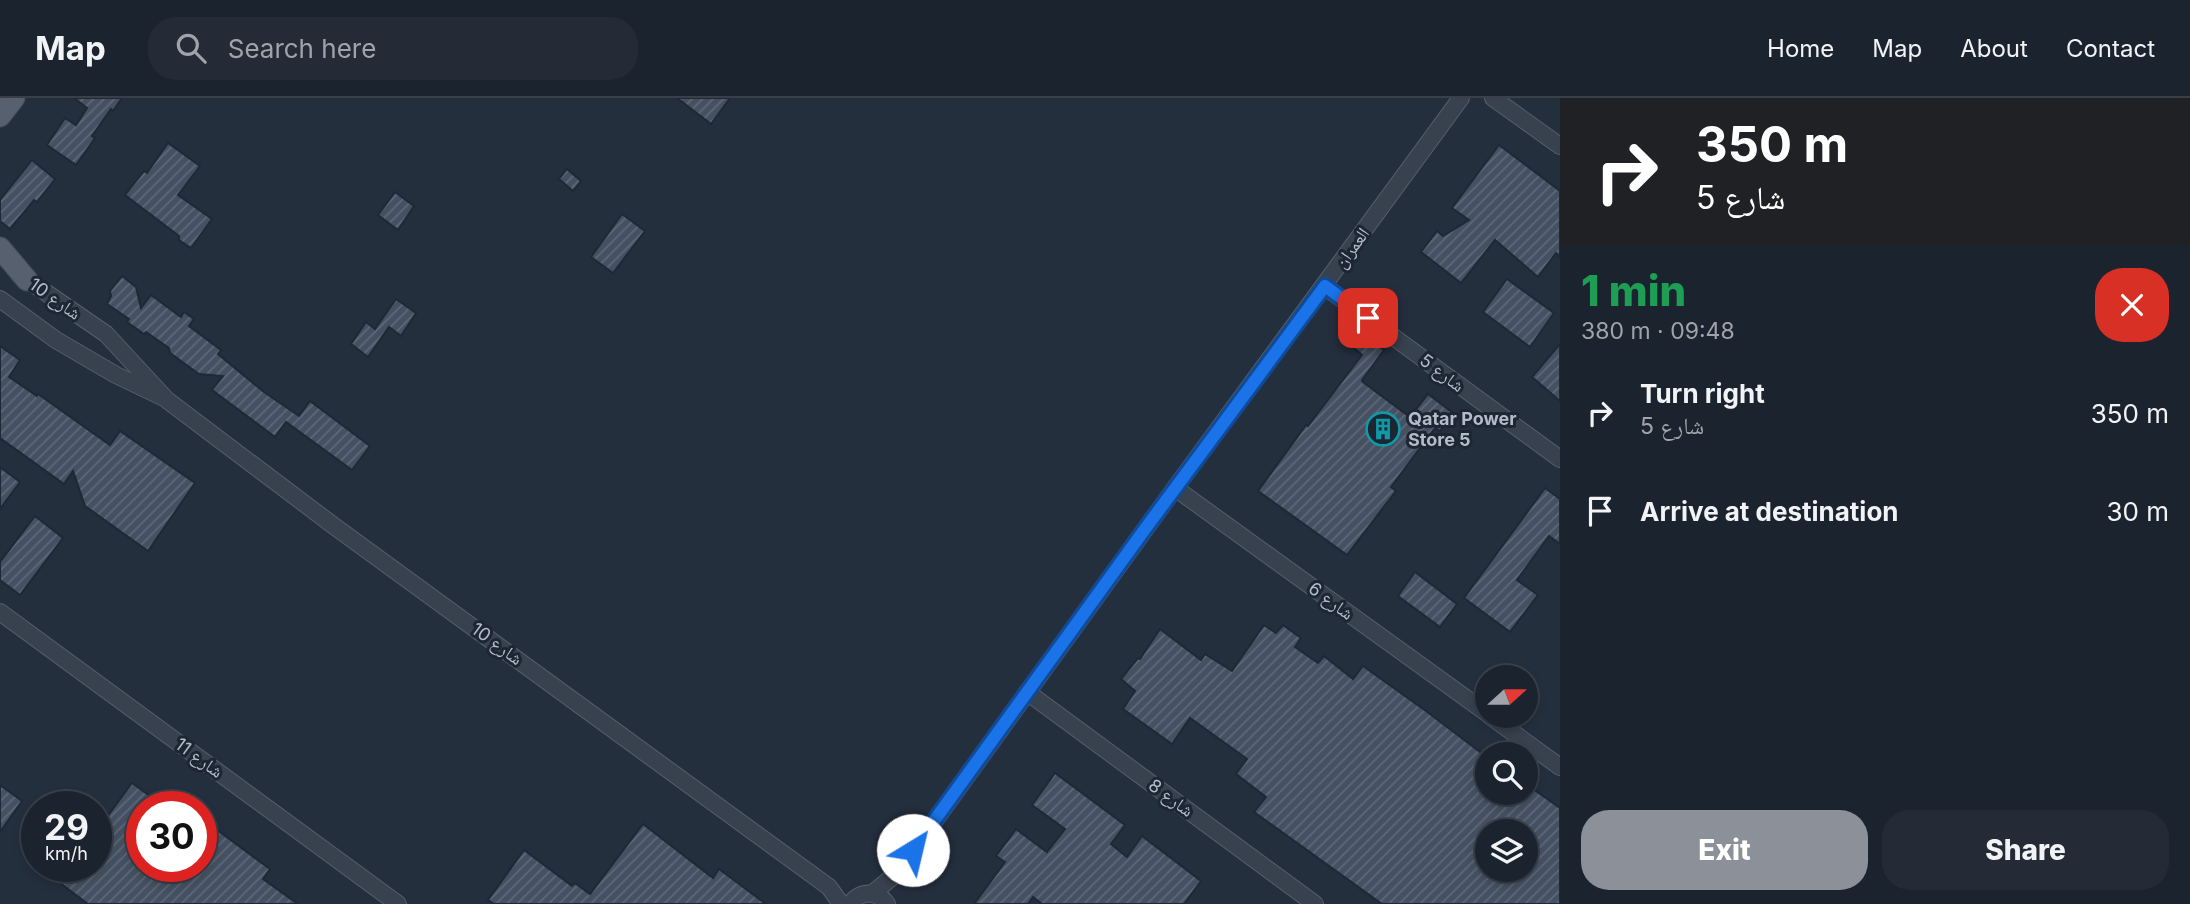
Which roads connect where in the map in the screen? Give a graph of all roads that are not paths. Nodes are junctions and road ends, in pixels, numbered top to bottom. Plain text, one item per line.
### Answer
1 (14, 98) edge
2 (1461, 98) edge
3 (1493, 98) edge
4 (0, 116) edge
5 (1560, 146) edge
6 (0, 248) edge
7 (0, 261) edge
8 (27, 280) junction
9 (1325, 286) junction
10 (0, 299) edge
11 (167, 400) junction
12 (1560, 459) edge
13 (1175, 488) junction
14 (0, 612) edge
15 (1027, 692) junction
16 (1475, 705) edge
17 (1507, 728) edge
18 (1560, 766) edge
19 (897, 873) junction
20 (829, 887) junction
21 (861, 897) edge
22 (398, 904) edge
23 (841, 904) edge
24 (888, 904) edge
25 (1315, 904) edge

1 - 4 main road
2 - 9 street, العمران
3 - 5 street
6 - 8 main road
7 - 8 street, شارع 10
8 - 11 street, شارع 10
9 - 12 street, شارع 5
9 - 13 street, العمران
10 - 11 street, شارع 10
11 - 20 street, شارع 10
13 - 15 street, العمران
13 - 16 street, شارع 6
14 - 22 street, شارع 11
15 - 19 street, العمران
15 - 25 street, شارع 8
17 - 18 street, شارع 6
19 - 21 street, العمران
19 - 24 street, العمران
20 - 21 street, شارع 10
20 - 23 street, شارع 10
21 - 24 street

